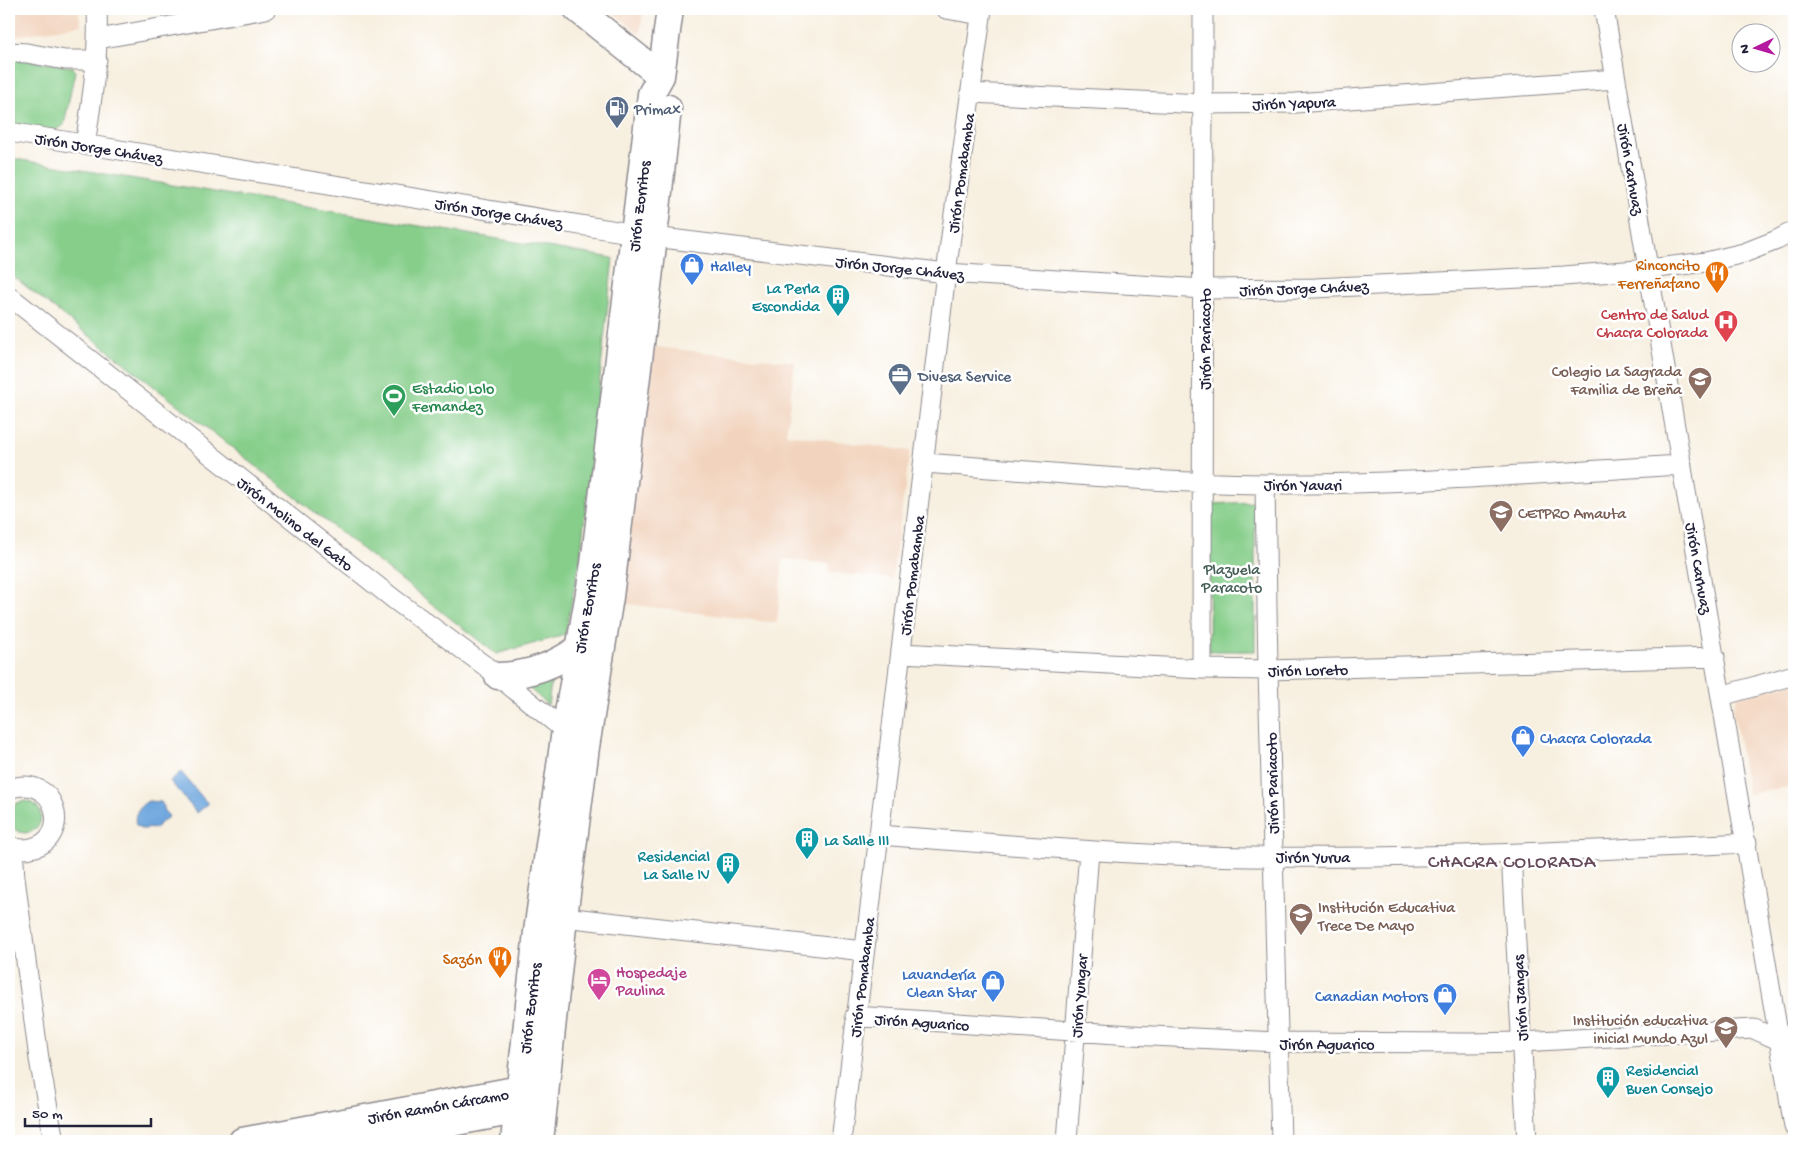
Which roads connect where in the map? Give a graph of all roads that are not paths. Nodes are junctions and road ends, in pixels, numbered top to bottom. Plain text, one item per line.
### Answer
1 (97, 9) edge
2 (266, 9) edge
3 (577, 9) edge
4 (670, 9) edge
5 (946, 9) edge
6 (1203, 9) edge
7 (1604, 9) edge
8 (982, 12) edge
9 (98, 39) junction
10 (9, 52) edge
11 (97, 60) junction
12 (661, 76) junction
13 (1616, 79) junction
14 (970, 93) junction
15 (1204, 104) junction
16 (9, 132) edge
17 (85, 146) junction
18 (1794, 231) edge
19 (644, 235) junction
20 (1648, 269) junction
21 (946, 273) junction
22 (1204, 289) junction
23 (9, 296) edge
24 (924, 463) junction
25 (1682, 465) junction
26 (1203, 483) junction
27 (1264, 484) junction
28 (580, 647) junction
29 (901, 653) junction
30 (1715, 657) junction
31 (1202, 668) junction
32 (1268, 670) junction
33 (1794, 675) edge
34 (498, 676) junction
35 (1721, 696) junction
36 (565, 730) junction
37 (586, 747) junction
38 (9, 788) edge
39 (880, 835) junction
40 (1747, 843) junction
41 (11, 846) edge
42 (1089, 851) junction
43 (1511, 854) junction
44 (1273, 857) junction
45 (564, 917) junction
46 (864, 951) junction
47 (855, 1016) junction
48 (1075, 1031) junction
49 (1279, 1042) junction
50 (1521, 1042) junction
51 (1786, 1044) edge
52 (545, 1095) junction
53 (518, 1101) junction
54 (1794, 1127) edge
55 (348, 1135) edge
56 (54, 1141) edge
57 (242, 1141) edge
58 (514, 1141) edge
59 (540, 1141) edge
60 (841, 1141) edge
61 (1066, 1141) edge
62 (1281, 1141) edge
63 (1527, 1141) edge

1 - 9 street
2 - 9 street
3 - 12 main road
4 - 12 main road, Jirón Zorritos
5 - 8 street
6 - 15 street, Jirón Pariacoto
7 - 13 street, Jirón Carhuaz
8 - 14 street, Jirón Pomabamba
9 - 11 street
10 - 11 street
11 - 17 street
12 - 19 main road, Jirón Zorritos
13 - 15 street, Jirón Yapura
13 - 20 street, Jirón Carhuaz
14 - 15 street, Jirón Yapura
14 - 21 street, Jirón Pomabamba
15 - 22 street, Jirón Pariacoto
16 - 17 street, Jirón Jorge Chávez
17 - 19 street, Jirón Jorge Chávez
18 - 20 street, Jirón Jorge Chávez
19 - 21 street, Jirón Jorge Chávez
19 - 28 main road, Jirón Zorritos
19 - 37 main road, Jirón Zorritos
20 - 22 street, Jirón Jorge Chávez
20 - 25 street, Jirón Carhuaz
21 - 22 street, Jirón Jorge Chávez
21 - 24 street, Jirón Pomabamba
22 - 26 street, Jirón Pariacoto
23 - 34 street, Jirón Molino del Gato
24 - 26 street, Jirón Yavari
24 - 29 street, Jirón Pomabamba
25 - 27 street, Jirón Yavari
25 - 30 street, Jirón Carhuaz
26 - 27 street, Jirón Yavari
26 - 31 street, Jirón Pariacoto
27 - 32 street, Jirón Pariacoto
28 - 34 main road
28 - 36 main road, Jirón Zorritos
29 - 31 street, Jirón Loreto
29 - 39 street, Jirón Pomabamba
30 - 32 street, Jirón Loreto
30 - 35 street, Jirón Carhuaz
31 - 32 street, Jirón Loreto
32 - 44 street, Jirón Pariacoto
33 - 35 street
34 - 36 street, Jirón Molino del Gato
35 - 40 street, Jirón Carhuaz
36 - 37 street, Jirón Molino del Gato
36 - 53 main road, Jirón Zorritos
37 - 45 main road, Jirón Zorritos
38 - 41 street
39 - 42 street, Jirón Yurua
39 - 46 street, Jirón Pomabamba
40 - 43 street, Jirón Yurua
40 - 51 street, Jirón Carhuaz
41 - 56 street
42 - 44 street, Jirón Yurua
42 - 48 street, Jirón Yungar
43 - 44 street, Jirón Yurua
43 - 50 street, Jirón Jangas
44 - 49 street, Jirón Pariacoto
45 - 46 street
45 - 52 main road, Jirón Zorritos
46 - 47 street, Jirón Pomabamba
47 - 48 street, Jirón Aguarico
47 - 60 street, Jirón Pomabamba
48 - 49 street, Jirón Aguarico
48 - 61 street, Jirón Yungar
49 - 50 street, Jirón Aguarico
49 - 62 street, Jirón Pariacoto
50 - 51 street, Jirón Aguarico
50 - 63 street, Jirón Jangas
51 - 54 street, Jirón Carhuaz
52 - 53 main road, Jirón Ramón Cárcamo
52 - 59 main road, Jirón Zorritos
53 - 55 main road, Jirón Ramón Cárcamo
53 - 58 main road, Jirón Zorritos
55 - 57 main road, Jirón Ramón Cárcamo

